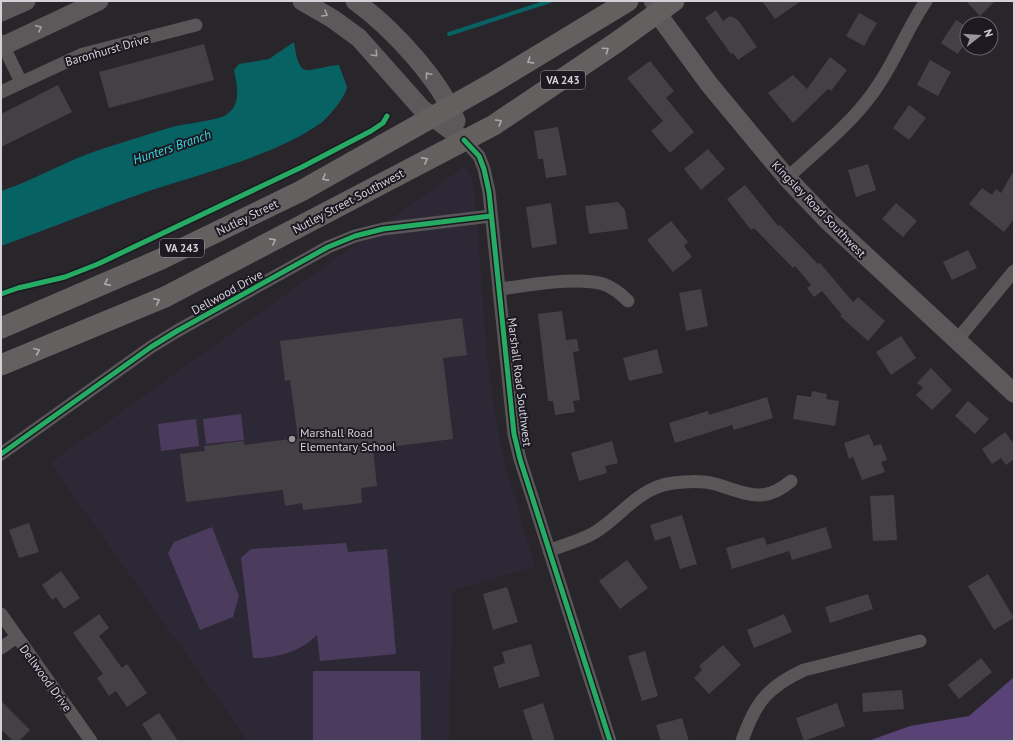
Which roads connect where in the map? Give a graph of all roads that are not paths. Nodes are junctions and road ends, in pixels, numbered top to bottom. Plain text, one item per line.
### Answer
1 (26, 1) edge
2 (99, 1) edge
3 (302, 1) edge
4 (355, 1) edge
5 (628, 1) edge
6 (926, 1) edge
7 (660, 5) edge
8 (1, 12) edge
9 (196, 26) dead end
10 (2, 44) edge
11 (21, 82) junction
12 (2, 90) edge
13 (451, 107) junction
14 (432, 118) junction
15 (464, 140) junction
16 (787, 178) junction
17 (491, 216) junction
18 (1014, 271) edge
19 (498, 289) junction
20 (628, 301) dead end
21 (5, 325) edge
22 (957, 340) junction
23 (1, 365) edge
24 (1014, 393) edge
25 (1, 454) edge
26 (791, 481) dead end
27 (550, 551) junction
28 (1, 614) edge
29 (17, 637) junction
30 (920, 641) dead end
31 (1, 648) edge
32 (91, 741) edge
33 (610, 741) edge
34 (742, 741) edge

1 - 8 street
10 -> 2 street
3 -> 14 street
13 -> 4 street
5 -> 13 main road, VA 243
6 - 16 street
15 -> 7 main road, Nutley Street Southwest / VA 243
7 - 16 street, Kingsley Road Southwest
9 - 11 street, Baronhurst Drive
10 - 11 street
11 - 12 street, Baronhurst Drive
13 - 14 main road, Nutley Street / VA 243
13 - 15 street
14 - 15 street
14 -> 21 main road, Nutley Street / VA 243
15 - 17 street, Marshall Road Southwest
23 -> 15 main road, Nutley Street Southwest / VA 243
16 - 22 street, Kingsley Road Southwest
17 - 19 street, Marshall Road Southwest
17 - 25 street, Dellwood Drive
18 - 22 street
19 - 20 street
19 - 27 street, Marshall Road Southwest
22 - 24 street, Kingsley Road Southwest
26 - 27 street
27 - 33 street, Marshall Road Southwest
28 - 29 street, Dellwood Drive
29 - 31 street
29 - 32 street, Dellwood Drive
30 - 34 street

